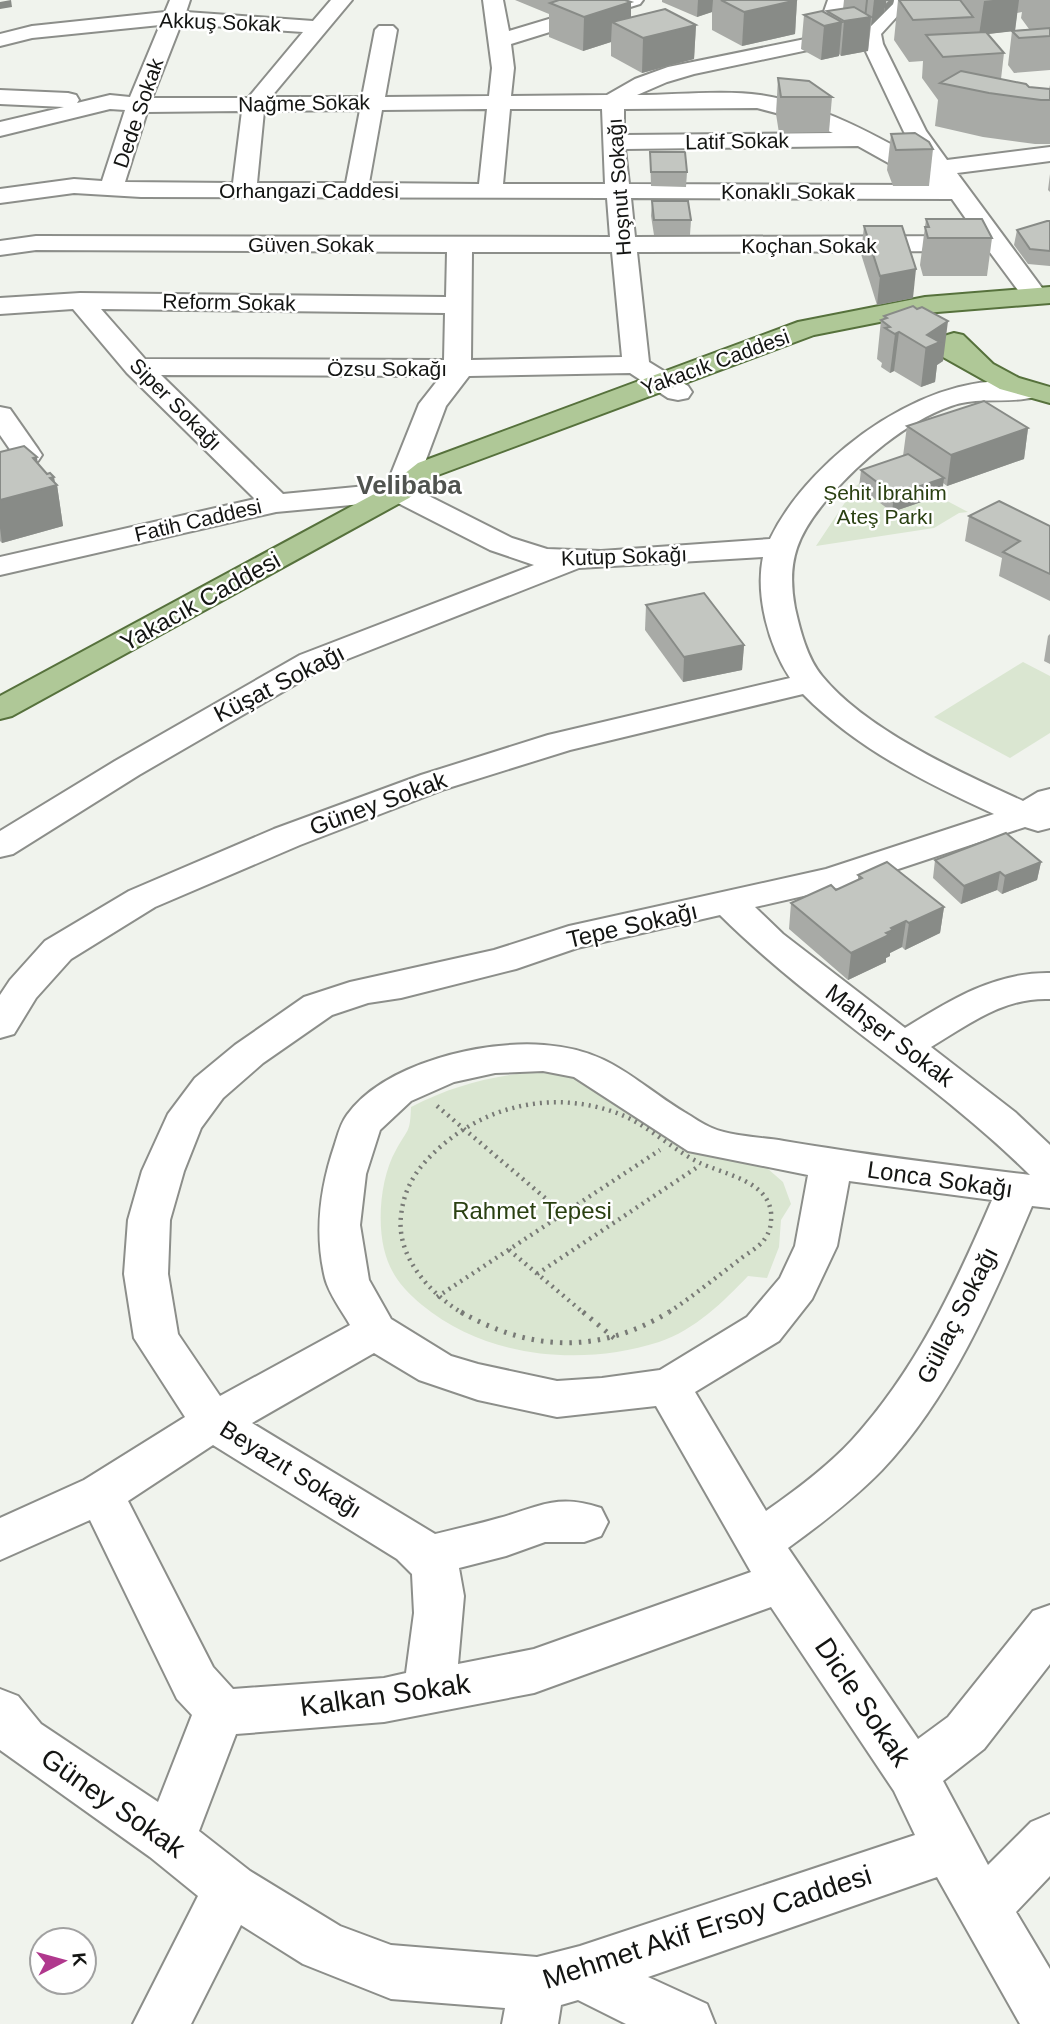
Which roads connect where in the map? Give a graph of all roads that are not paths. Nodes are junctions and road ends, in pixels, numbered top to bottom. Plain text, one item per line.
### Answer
1 (342, 0) edge
2 (493, 0) edge
3 (838, 0) edge
4 (902, 0) edge
5 (176, 8) edge
6 (629, 9) edge
7 (27, 11) dead end
8 (316, 27) junction
9 (386, 30) dead end
10 (32, 32) junction
11 (870, 33) junction
12 (0, 40) edge
13 (500, 41) junction
14 (824, 41) junction
15 (699, 43) edge
16 (731, 60) junction
17 (704, 66) junction
18 (0, 97) edge
19 (612, 101) junction
20 (110, 102) junction
21 (371, 102) junction
22 (774, 103) junction
23 (254, 104) junction
24 (499, 104) junction
25 (138, 105) junction
26 (0, 129) edge
27 (855, 132) junction
28 (915, 132) junction
29 (613, 142) junction
30 (1050, 154) edge
31 (941, 168) junction
32 (112, 187) junction
33 (244, 189) junction
34 (490, 190) junction
35 (618, 190) junction
36 (356, 191) junction
37 (958, 192) junction
38 (0, 196) edge
39 (995, 243) junction
40 (460, 245) junction
41 (623, 245) junction
42 (0, 248) edge
43 (1035, 296) edge
44 (80, 301) junction
45 (458, 304) junction
46 (0, 306) edge
47 (969, 360) junction
48 (636, 365) junction
49 (137, 367) junction
50 (457, 368) junction
51 (670, 387) junction
52 (1037, 393) edge
53 (0, 415) edge
54 (28, 455) edge
55 (399, 492) junction
56 (276, 503) junction
57 (780, 547) junction
58 (576, 559) junction
59 (0, 566) edge
60 (810, 683) junction
61 (0, 709) edge
62 (1042, 813) edge
63 (0, 846) edge
64 (729, 904) junction
65 (1050, 986) edge
66 (0, 1025) edge
67 (903, 1046) junction
68 (250, 1054) joint
69 (831, 1164) junction
70 (1039, 1184) edge
71 (375, 1331) junction
72 (668, 1385) junction
73 (213, 1422) junction
74 (101, 1494) junction
75 (584, 1522) dead end
76 (0, 1540) edge
77 (427, 1556) junction
78 (771, 1562) junction
79 (1050, 1626) edge
80 (429, 1692) junction
81 (220, 1710) junction
82 (0, 1712) edge
83 (912, 1774) junction
84 (1050, 1839) edge
85 (169, 1840) junction
86 (949, 1848) junction
87 (231, 1889) junction
88 (983, 1908) junction
89 (549, 1994) edge
90 (1050, 2022) edge
91 (161, 2024) edge
92 (687, 2024) edge

1 - 8 street
2 - 13 street
3 - 14 street
4 - 11 street
5 - 8 street, Akkuş Sokak
5 - 10 street, Akkuş Sokak
5 - 25 street, Dede Sokak
6 - 13 street
7 - 10 street
8 - 23 street
9 - 21 street
10 - 12 street, Akkuş Sokak
11 - 14 street, Hoşnut Sokağı
11 - 28 street
13 - 24 street
14 - 16 street, Hoşnut Sokağı
15 - 16 street
16 - 17 street, Hoşnut Sokağı
17 - 19 street, Hoşnut Sokağı
17 - 22 street
18 - 20 street
19 - 22 street, Nağme Sokak
19 - 24 street, Nağme Sokak
19 - 29 street, Hoşnut Sokağı
20 - 25 street, Nağme Sokak
20 - 26 street, Nağme Sokak
21 - 23 street, Nağme Sokak
21 - 24 street, Nağme Sokak
21 - 36 street
22 - 27 street
23 - 25 street, Nağme Sokak
23 - 33 street
24 - 34 street
25 - 32 street, Dede Sokak
27 - 28 street
27 - 29 street, Latif Sokak
27 - 37 street
28 - 31 street
29 - 35 street, Hoşnut Sokağı
30 - 31 street
31 - 37 street
32 - 33 street, Orhangazi Caddesi
32 - 38 street, Orhangazi Caddesi
33 - 36 street, Orhangazi Caddesi
34 - 35 street, Orhangazi Caddesi
34 - 36 street, Orhangazi Caddesi
35 - 37 street, Konaklı Sokak
35 - 41 street, Hoşnut Sokağı
37 - 39 street
39 - 41 street, Koçhan Sokak
39 - 43 street
40 - 41 street, Güven Sokak
40 - 42 street, Güven Sokak
40 - 45 street
41 - 48 street, Hoşnut Sokağı
43 - 47 main road
43 - 51 main road, Yakacık Caddesi
44 - 45 street, Reform Sokak
44 - 46 street, Reform Sokak
44 - 49 street, Siper Sokağı
45 - 50 street
47 - 51 main road, Yakacık Caddesi
47 - 52 main road, Yakacık Caddesi
48 - 50 street, Özsu Sokağı
48 - 51 street
49 - 50 street, Özsu Sokağı
49 - 56 street, Siper Sokağı
50 - 55 street
51 - 55 main road, Yakacık Caddesi
52 - 57 street
53 - 54 street
55 - 56 street, Fatih Caddesi
55 - 58 street, Kutup Sokağı
55 - 61 main road, Yakacık Caddesi
56 - 59 street, Fatih Caddesi
57 - 58 street, Kutup Sokağı
57 - 60 street
58 - 63 street, Küşat Sokağı
60 - 62 street
60 - 66 street, Güney Sokak
62 - 64 street, Tepe Sokağı
64 - 67 street, Mahşer Sokak
64 - 68 street, Tepe Sokağı
65 - 67 street
67 - 70 street, Mahşer Sokak
68 - 73 street, Beyazıt Sokağı
69 - 70 street, Lonca Sokağı
69 - 71 street, Lonca Sokağı
69 - 72 street
70 - 78 street, Güllaç Sokağı
71 - 72 street
71 - 73 street
72 - 78 street, Dicle Sokak
73 - 74 street
73 - 77 street, Beyazıt Sokağı
74 - 76 street
74 - 81 street
75 - 77 street
77 - 80 street
78 - 80 street, Kalkan Sokak
78 - 83 street, Dicle Sokak
79 - 83 street
80 - 81 street, Kalkan Sokak
81 - 85 street
82 - 85 street, Güney Sokak
83 - 86 street, Dicle Sokak
84 - 88 street
85 - 87 street, Güney Sokak
86 - 88 street, Dicle Sokak
86 - 89 street, Mehmet Akif Ersoy Caddesi
87 - 89 street, Mehmet Akif Ersoy Caddesi
87 - 91 street
88 - 90 street, Dicle Sokak
89 - 92 street

